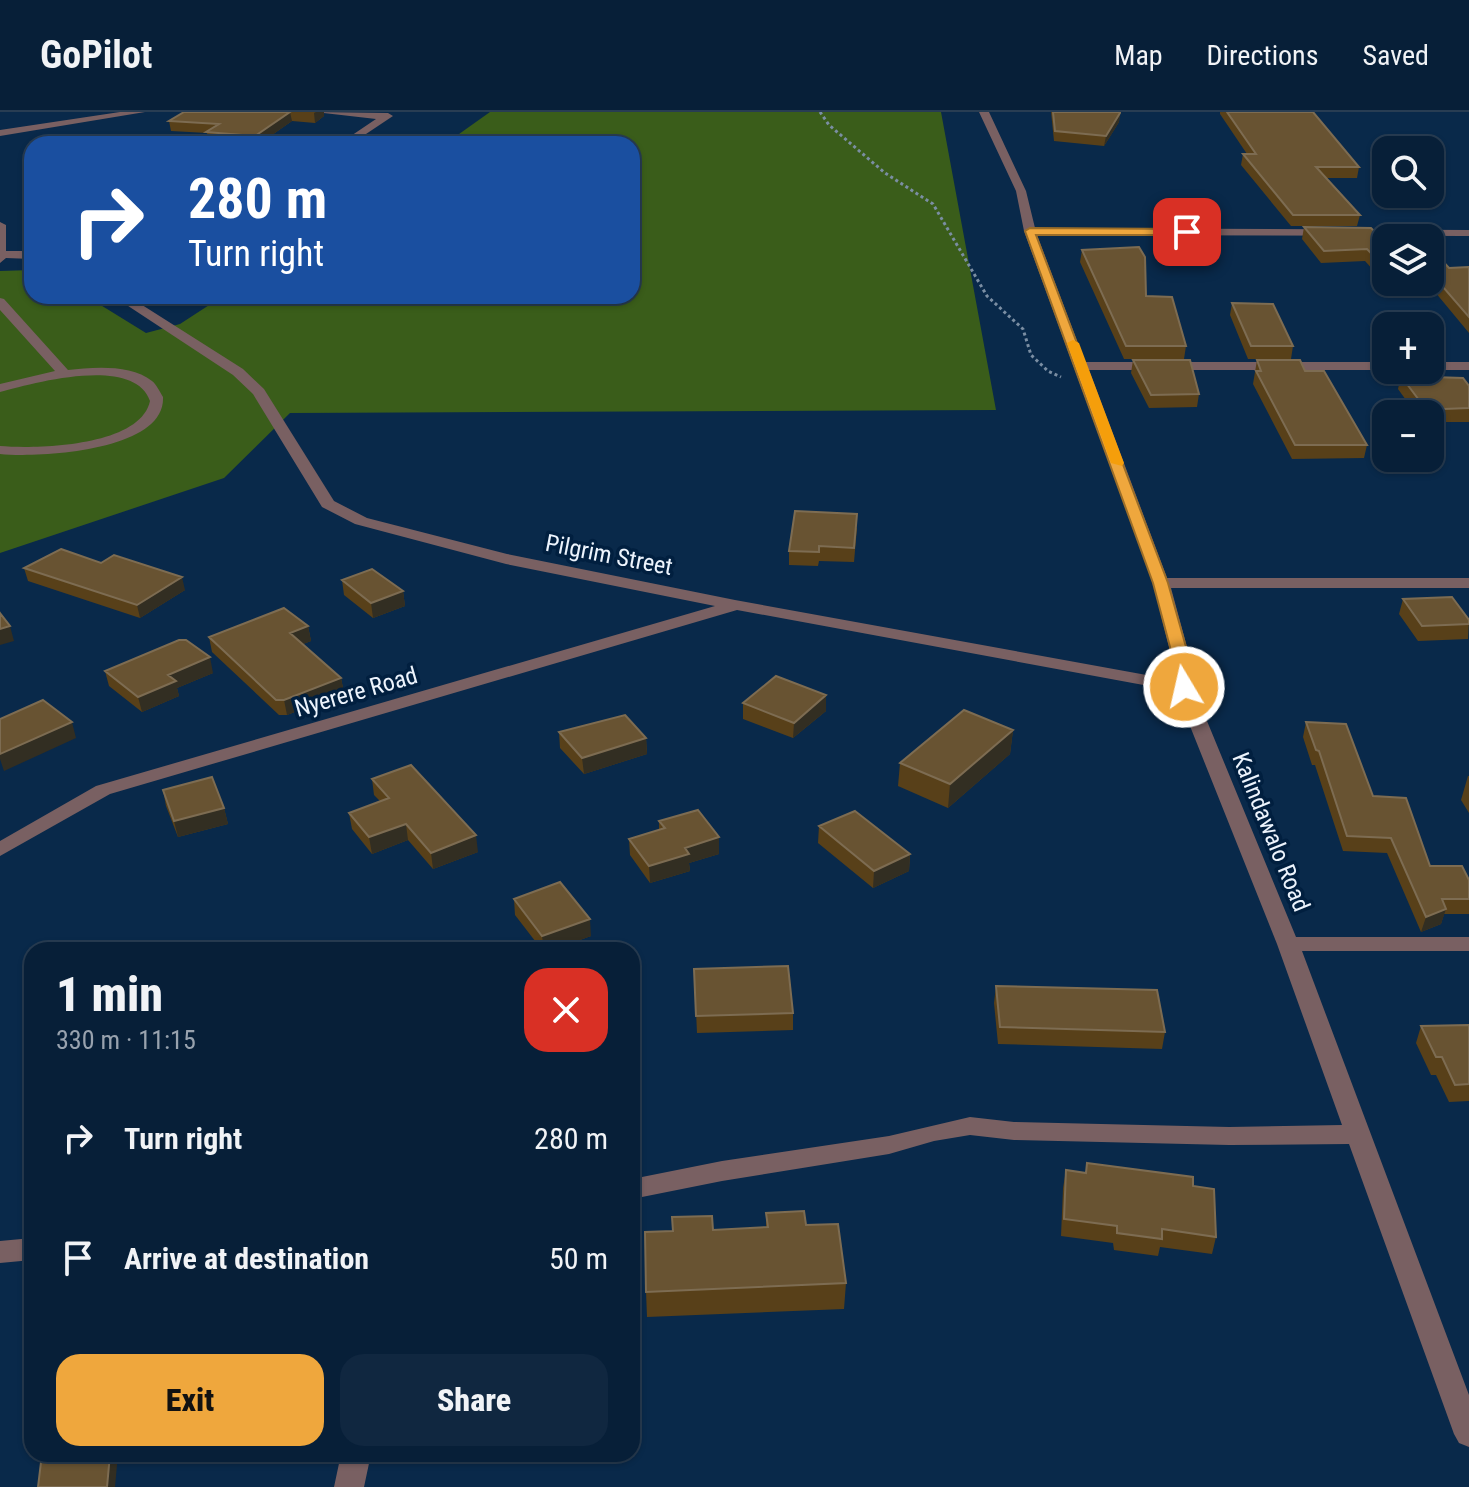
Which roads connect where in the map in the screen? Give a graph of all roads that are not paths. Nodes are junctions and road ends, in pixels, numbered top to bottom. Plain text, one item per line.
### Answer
1 (140, 112) edge
2 (320, 112) edge
3 (984, 112) edge
4 (390, 115) edge
5 (0, 133) edge
6 (357, 136) edge
7 (0, 225) edge
8 (1030, 231) junction
9 (1469, 233) edge
10 (24, 255) edge
11 (1, 256) edge
12 (0, 302) edge
13 (131, 304) edge
14 (1082, 366) junction
15 (1372, 366) edge
16 (1444, 366) edge
17 (1469, 366) edge
18 (64, 373) junction
19 (0, 388) edge
20 (0, 450) edge
21 (1161, 583) junction
22 (1469, 583) edge
23 (735, 605) junction
24 (1184, 687) junction
25 (0, 850) edge
26 (1288, 944) junction
27 (1469, 944) edge
28 (1358, 1134) junction
29 (640, 1187) edge
30 (24, 1250) edge
31 (0, 1252) edge
32 (1469, 1434) edge
33 (354, 1462) edge
34 (349, 1487) edge

1 - 5 street
2 - 4 street
3 - 8 street, Kalindawalo Road
4 - 6 street
7 - 11 street
8 - 9 street
8 - 14 street, Kalindawalo Road
10 - 11 street
12 - 18 street
13 - 23 street, Pilgrim Street
14 - 15 street
14 - 21 street, Kalindawalo Road
16 - 17 street
18 - 19 street
18 - 20 street
21 - 22 street
21 - 24 street, Kalindawalo Road
23 - 24 street, Pilgrim Street
23 - 25 street, Nyerere Road
24 - 26 street, Kalindawalo Road
26 - 27 street
26 - 28 street, Kalindawalo Road
28 - 29 street
28 - 32 street, Kalindawalo Road
30 - 31 street
33 - 34 street

